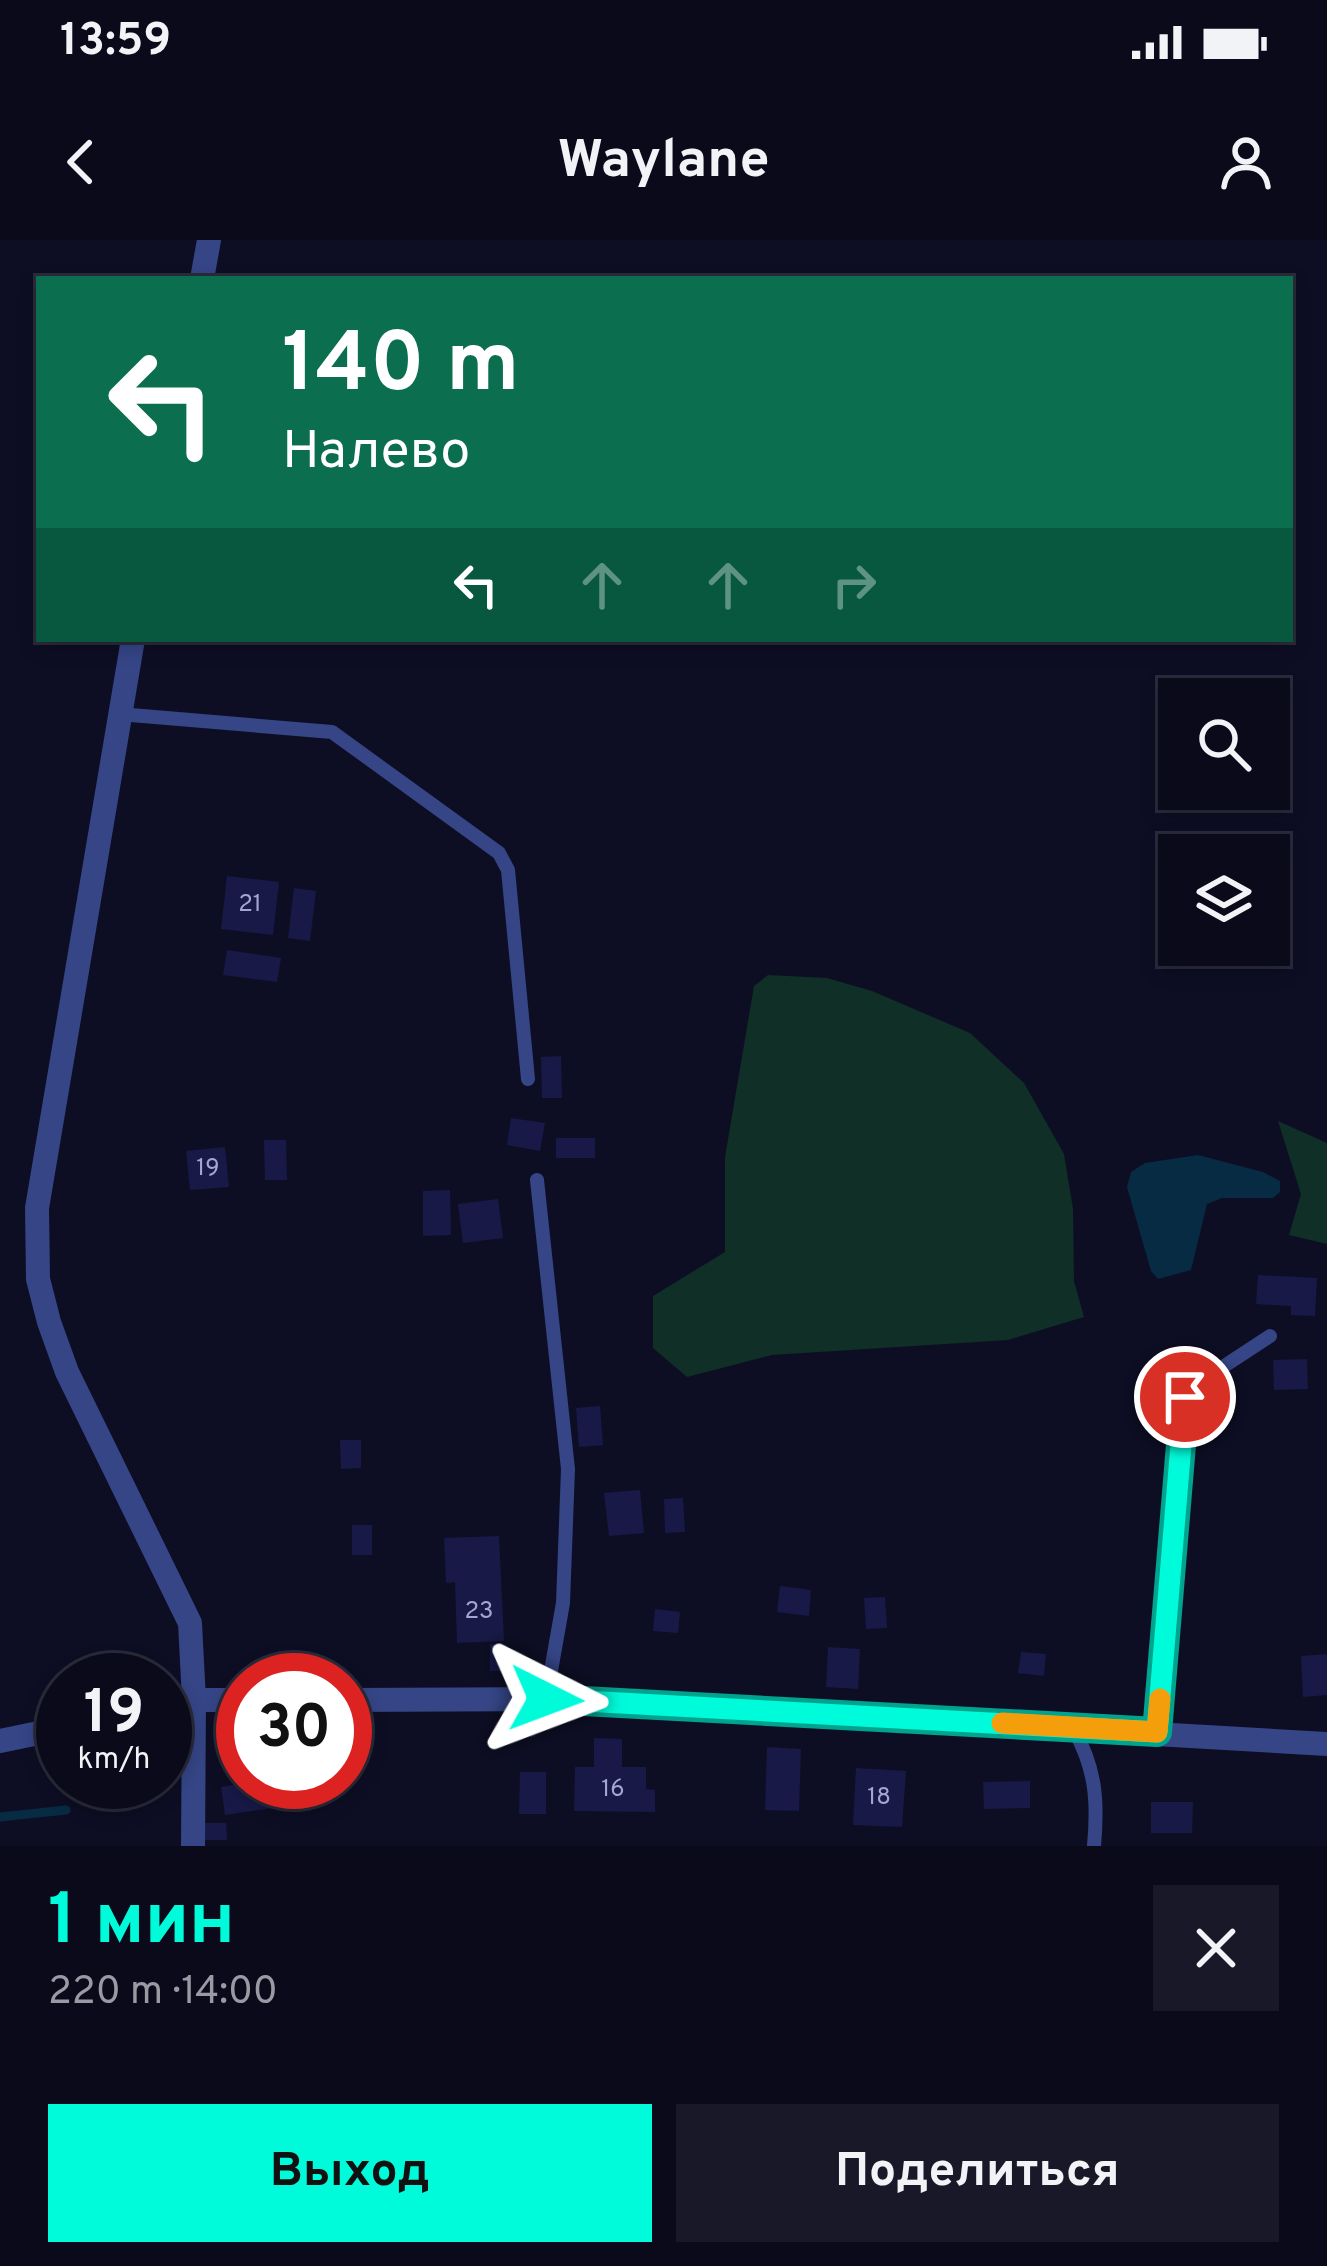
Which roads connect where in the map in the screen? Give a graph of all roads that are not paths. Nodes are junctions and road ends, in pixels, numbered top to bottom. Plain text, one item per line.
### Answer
1 (209, 240) edge
2 (203, 276) edge
3 (132, 642) edge
4 (119, 714) junction
5 (528, 1079) dead end
6 (537, 1180) dead end
7 (1270, 1336) dead end
8 (546, 1699) junction
9 (194, 1700) junction
10 (216, 1700) edge
11 (372, 1700) edge
12 (1073, 1727) junction
13 (1157, 1732) junction
14 (36, 1734) edge
15 (0, 1741) edge
16 (1327, 1744) edge
17 (193, 1846) edge
18 (1094, 1846) edge

1 - 2 street
3 - 4 street
4 - 5 lane
4 - 9 street
6 - 8 lane
7 - 13 lane
8 - 11 street
8 - 12 street
9 - 10 street
9 - 17 street
12 - 13 street
12 - 18 lane
13 - 16 street
14 - 15 street

